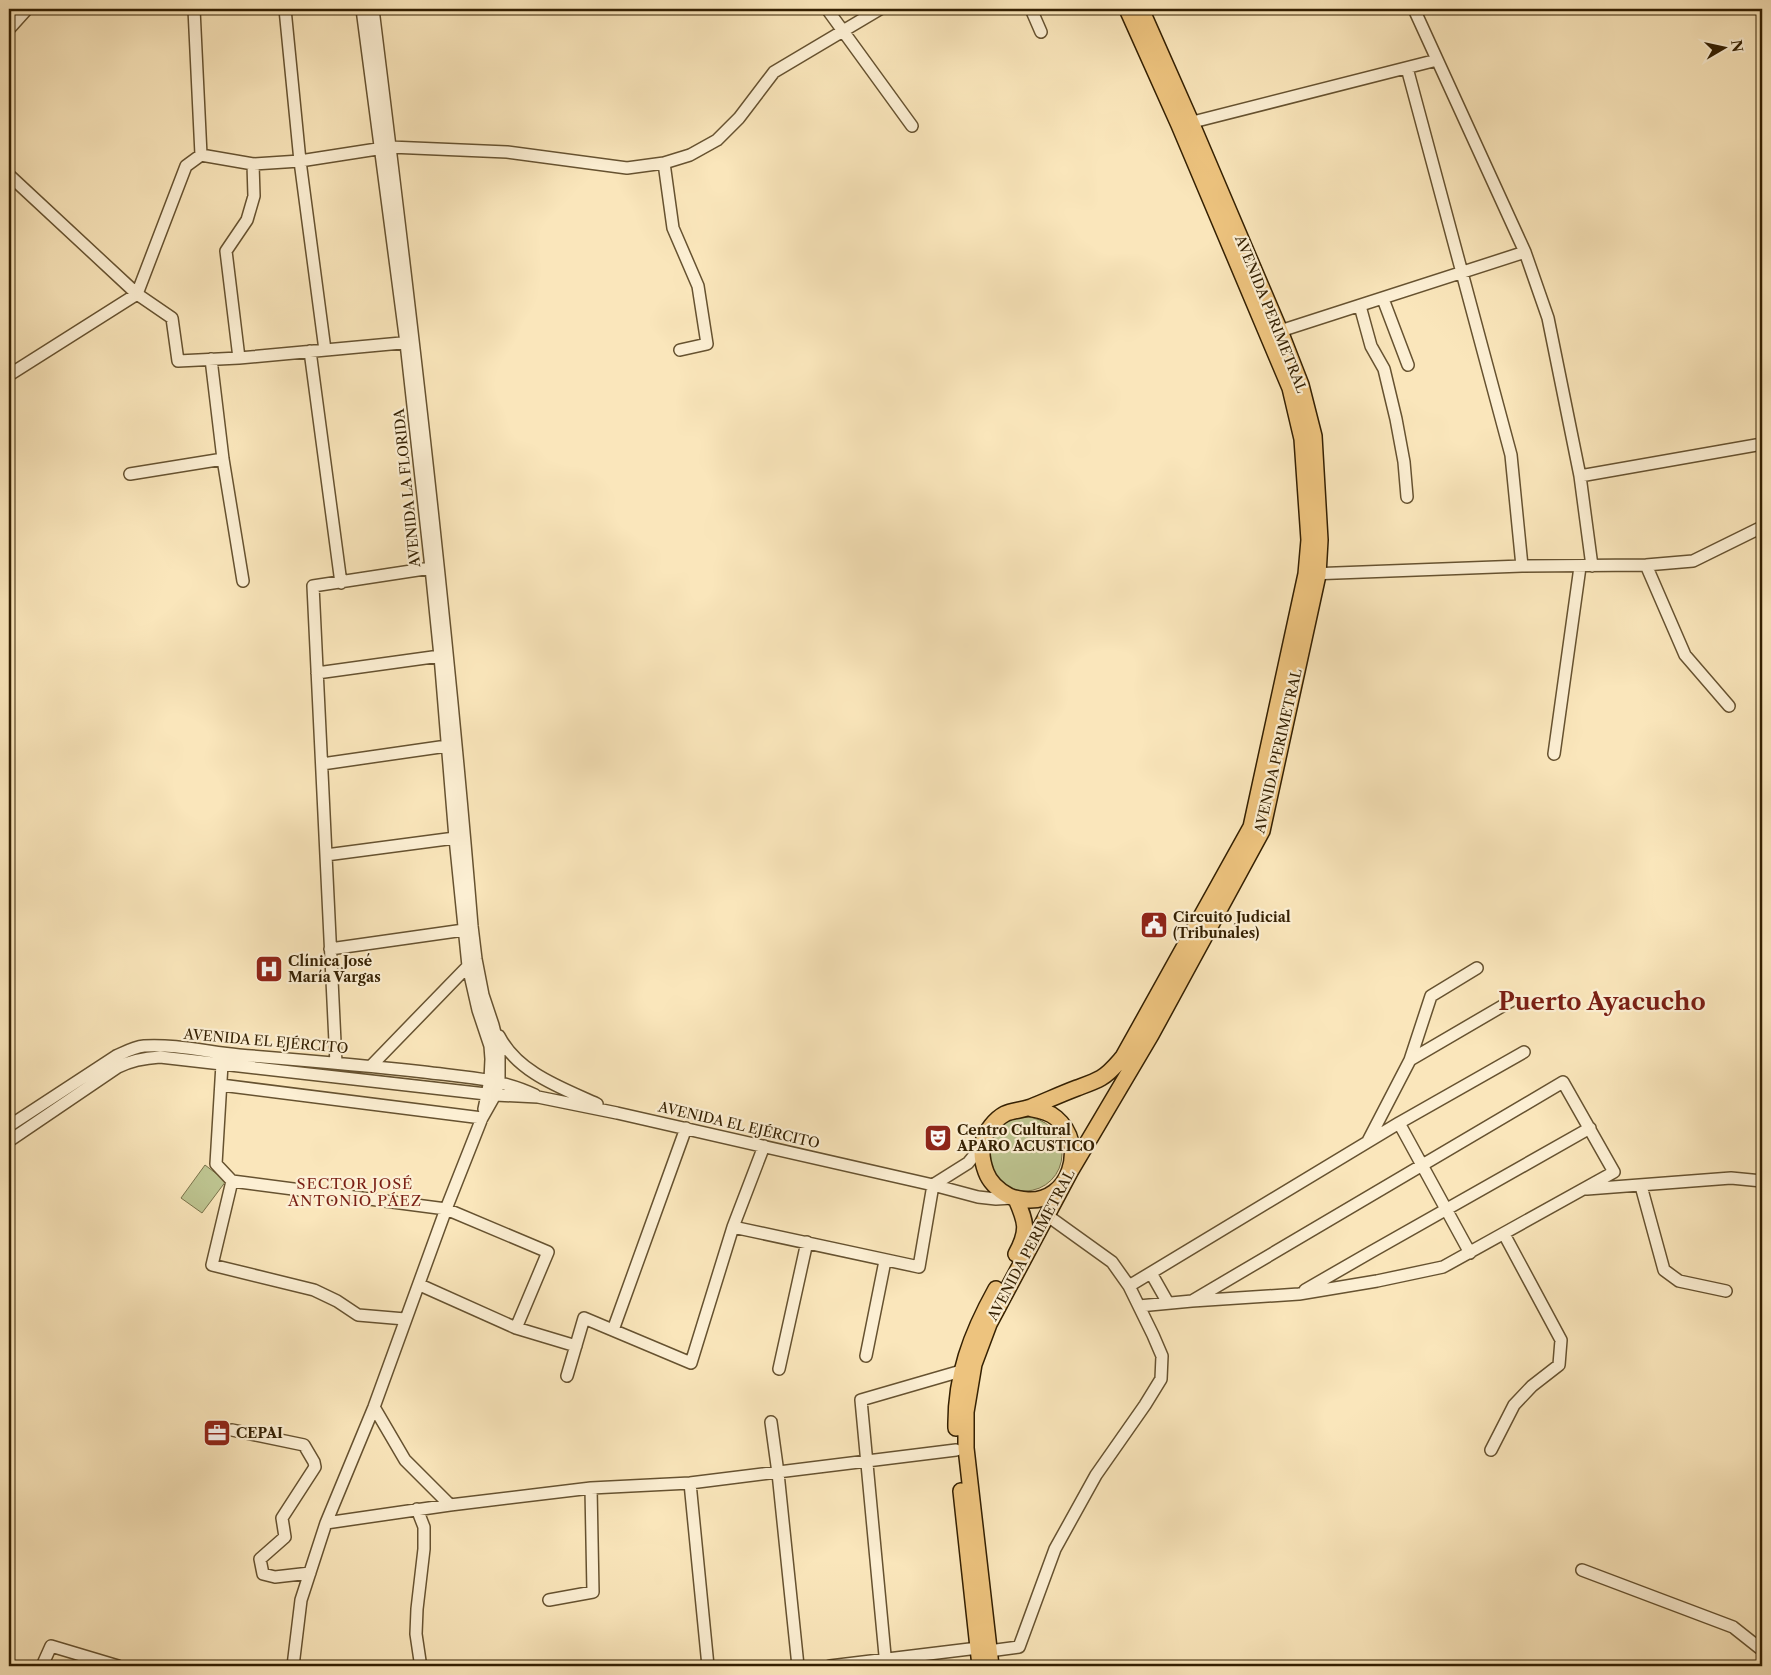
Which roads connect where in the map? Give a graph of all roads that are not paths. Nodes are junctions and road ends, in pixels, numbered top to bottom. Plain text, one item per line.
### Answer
1 (27, 9) edge
2 (194, 9) edge
3 (285, 9) edge
4 (362, 9) edge
5 (372, 9) edge
6 (827, 9) edge
7 (880, 9) edge
8 (1031, 9) edge
9 (1127, 9) edge
10 (1141, 9) edge
11 (1414, 9) edge
12 (9, 29) edge
13 (842, 31) junction
14 (1041, 32) dead end
15 (1437, 60) junction
16 (1407, 68) junction
17 (1185, 124) junction
18 (912, 126) dead end
19 (385, 148) junction
20 (201, 156) junction
21 (300, 161) junction
22 (664, 163) junction
23 (253, 164) junction
24 (9, 175) edge
25 (1525, 252) junction
26 (1462, 273) junction
27 (138, 294) junction
28 (1383, 299) junction
29 (1360, 306) junction
30 (1274, 333) junction
31 (410, 343) junction
32 (325, 350) junction
33 (680, 350) dead end
34 (310, 352) junction
35 (239, 358) junction
36 (211, 359) junction
37 (1408, 364) dead end
38 (9, 375) edge
39 (1762, 444) edge
40 (223, 459) junction
41 (130, 474) dead end
42 (1580, 476) junction
43 (1408, 497) dead end
44 (1762, 527) edge
45 (1522, 566) junction
46 (1592, 566) junction
47 (1646, 566) junction
48 (1580, 567) junction
49 (431, 568) junction
50 (1312, 575) junction
51 (243, 581) dead end
52 (341, 583) junction
53 (440, 656) junction
54 (317, 673) junction
55 (1729, 706) dead end
56 (446, 746) junction
57 (1554, 754) dead end
58 (322, 764) junction
59 (455, 838) junction
60 (326, 855) junction
61 (464, 930) junction
62 (330, 949) junction
63 (468, 966) junction
64 (1477, 968) dead end
65 (1511, 1001) dead end
66 (493, 1025) junction
67 (1524, 1052) dead end
68 (1410, 1060) junction
69 (336, 1063) junction
70 (222, 1064) junction
71 (371, 1066) junction
72 (494, 1081) junction
73 (221, 1085) junction
74 (491, 1095) junction
75 (538, 1097) junction
76 (1028, 1108) junction
77 (617, 1113) junction
78 (482, 1118) junction
79 (1399, 1123) junction
80 (9, 1126) edge
81 (686, 1128) junction
82 (1590, 1128) junction
83 (9, 1141) edge
84 (1367, 1142) junction
85 (764, 1146) junction
86 (982, 1146) junction
87 (1422, 1165) junction
88 (1070, 1172) junction
89 (232, 1181) junction
90 (1762, 1181) edge
91 (932, 1185) junction
92 (1642, 1186) junction
93 (1584, 1189) junction
94 (1014, 1198) junction
95 (446, 1209) junction
96 (1446, 1210) junction
97 (1048, 1216) junction
98 (733, 1227) junction
99 (1504, 1234) junction
100 (808, 1242) junction
101 (1470, 1253) junction
102 (885, 1261) junction
103 (1150, 1273) junction
104 (420, 1285) junction
105 (1129, 1286) junction
106 (1726, 1291) dead end
107 (1299, 1294) junction
108 (1192, 1301) junction
109 (1168, 1303) junction
110 (1139, 1306) junction
111 (406, 1319) junction
112 (516, 1328) junction
113 (613, 1330) junction
114 (576, 1346) junction
115 (866, 1356) dead end
116 (779, 1369) dead end
117 (961, 1371) junction
118 (567, 1376) dead end
119 (374, 1407) junction
120 (771, 1422) dead end
121 (232, 1430) dead end
122 (956, 1450) junction
123 (1491, 1450) dead end
124 (866, 1461) junction
125 (778, 1473) junction
126 (690, 1483) junction
127 (591, 1488) junction
128 (450, 1505) junction
129 (417, 1509) junction
130 (326, 1523) junction
131 (1582, 1570) dead end
132 (310, 1573) junction
133 (549, 1600) dead end
134 (1762, 1650) edge
135 (986, 1655) edge
136 (886, 1663) edge
137 (42, 1666) edge
138 (118, 1666) edge
139 (293, 1666) edge
140 (422, 1666) edge
141 (708, 1666) edge
142 (798, 1666) edge
143 (830, 1666) edge
144 (980, 1666) edge

1 - 12 street
2 - 20 street
3 - 21 street
4 - 19 street, AVENIDA LA FLORIDA
5 - 19 street
6 - 13 street
7 - 13 street
8 - 14 street
9 - 17 main road, AVENIDA PERIMETRAL
10 - 17 main road, AVENIDA PERIMETRAL
11 - 15 street
13 - 18 street
13 - 22 street
15 - 16 street
15 - 25 street
16 - 17 street
16 - 26 street
17 - 30 main road, AVENIDA PERIMETRAL
19 - 21 street
19 - 22 street
19 - 31 street, AVENIDA LA FLORIDA
20 - 23 street
20 - 27 street
21 - 23 street
21 - 32 street
22 - 33 street
23 - 35 street
24 - 27 street
25 - 26 street
25 - 42 street
26 - 28 street
26 - 45 street
27 - 36 street
27 - 38 street
28 - 29 street
28 - 37 street
29 - 30 street
29 - 43 street
30 - 50 main road, AVENIDA PERIMETRAL
31 - 32 street
31 - 49 street, AVENIDA LA FLORIDA
31 - 66 street
32 - 34 street
34 - 35 street
34 - 52 street
35 - 36 street
36 - 40 street
39 - 42 street
40 - 41 street
40 - 51 street
42 - 46 street
44 - 47 street
45 - 48 street
45 - 50 street
46 - 47 street
46 - 48 street
47 - 55 street
48 - 57 street
49 - 52 street
49 - 53 street, AVENIDA LA FLORIDA
50 - 76 main road, AVENIDA PERIMETRAL
50 - 88 main road, AVENIDA PERIMETRAL
52 - 54 street
53 - 54 street
53 - 56 street, AVENIDA LA FLORIDA
54 - 58 street
56 - 58 street
56 - 59 street, AVENIDA LA FLORIDA
58 - 60 street
59 - 60 street
59 - 61 street, AVENIDA LA FLORIDA
60 - 62 street
61 - 62 street
61 - 63 street, AVENIDA LA FLORIDA
62 - 69 street
63 - 71 street
63 - 72 street, AVENIDA LA FLORIDA
64 - 68 street
65 - 68 street
66 - 72 street
66 - 77 street
67 - 79 street
68 - 84 street
69 - 71 street, AVENIDA EL EJÉRCITO
69 - 80 street, AVENIDA EL EJÉRCITO
70 - 73 street
70 - 74 street, AVENIDA EL EJÉRCITO
70 - 83 street, AVENIDA EL EJÉRCITO
71 - 72 street, AVENIDA EL EJÉRCITO
72 - 74 street
72 - 75 street, AVENIDA EL EJÉRCITO
73 - 78 street
73 - 89 street
74 - 75 street, AVENIDA EL EJÉRCITO
74 - 78 street
75 - 77 street, AVENIDA EL EJÉRCITO
76 - 86 main road
76 - 88 main road
77 - 81 street, AVENIDA EL EJÉRCITO
78 - 95 street
79 - 84 street
79 - 87 street
81 - 85 street, AVENIDA EL EJÉRCITO
81 - 113 street
82 - 87 street
82 - 93 street
82 - 96 street
84 - 103 street
85 - 91 street, AVENIDA EL EJÉRCITO
85 - 98 street
86 - 91 street
86 - 94 main road
87 - 96 street
87 - 108 street
88 - 94 main road
88 - 97 main road, AVENIDA PERIMETRAL
89 - 95 street
89 - 111 street
90 - 92 street
91 - 94 street, AVENIDA EL EJÉRCITO
91 - 102 street
92 - 93 street
92 - 106 street
93 - 99 street
94 - 117 main road, AVENIDA PERIMETRAL
95 - 104 street
95 - 112 street
96 - 101 street
96 - 107 street
97 - 105 street
97 - 135 main road, AVENIDA PERIMETRAL
98 - 100 street
98 - 113 street
99 - 101 street
99 - 123 street
100 - 102 street
100 - 116 street
101 - 107 street
102 - 115 street
103 - 105 street
103 - 109 street
104 - 111 street
104 - 112 street
105 - 110 street
107 - 108 street
108 - 109 street
109 - 110 street
110 - 135 street
111 - 119 street
112 - 114 street
113 - 114 street
114 - 118 street
117 - 122 main road, AVENIDA PERIMETRAL
117 - 124 street
119 - 128 street
119 - 130 street
120 - 125 street
121 - 132 street
122 - 124 street
122 - 135 main road, AVENIDA PERIMETRAL
124 - 125 street
124 - 136 street
125 - 126 street
125 - 142 street
126 - 127 street
126 - 141 street
127 - 128 street
127 - 133 street
128 - 129 street
129 - 130 street
129 - 140 street
130 - 132 street
131 - 134 street
132 - 139 street
135 - 136 street
135 - 144 main road, AVENIDA PERIMETRAL
136 - 143 street
137 - 138 street

